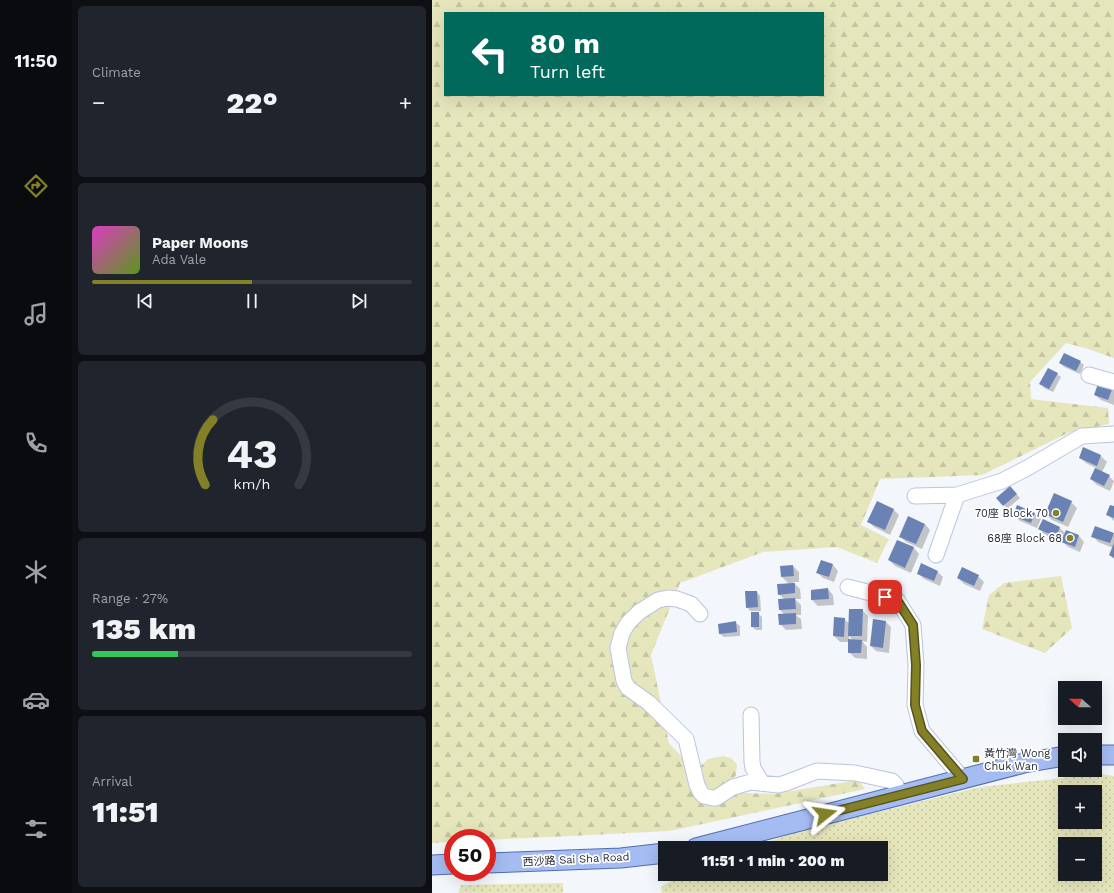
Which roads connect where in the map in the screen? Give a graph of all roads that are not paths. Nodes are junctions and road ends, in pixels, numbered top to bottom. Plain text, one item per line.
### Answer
1 (1089, 375) dead end
2 (1114, 382) edge
3 (1114, 434) edge
4 (957, 495) junction
5 (915, 496) dead end
6 (936, 556) dead end
7 (848, 586) dead end
8 (700, 614) dead end
9 (751, 715) dead end
10 (1102, 754) edge
11 (1114, 755) edge
12 (1058, 757) edge
13 (963, 779) junction
14 (762, 783) junction
15 (898, 795) junction
16 (723, 841) edge
17 (658, 854) edge
18 (496, 863) edge
19 (444, 864) edge
20 (432, 865) edge

1 - 2 street
3 - 4 street
4 - 5 street
4 - 6 street
7 - 13 street
8 - 14 street
9 - 14 street
10 - 11 main road
12 - 13 main road
13 - 15 main road
14 - 15 street
15 - 16 main road
17 - 18 main road, 西沙路 Sai Sha Road
19 - 20 main road

